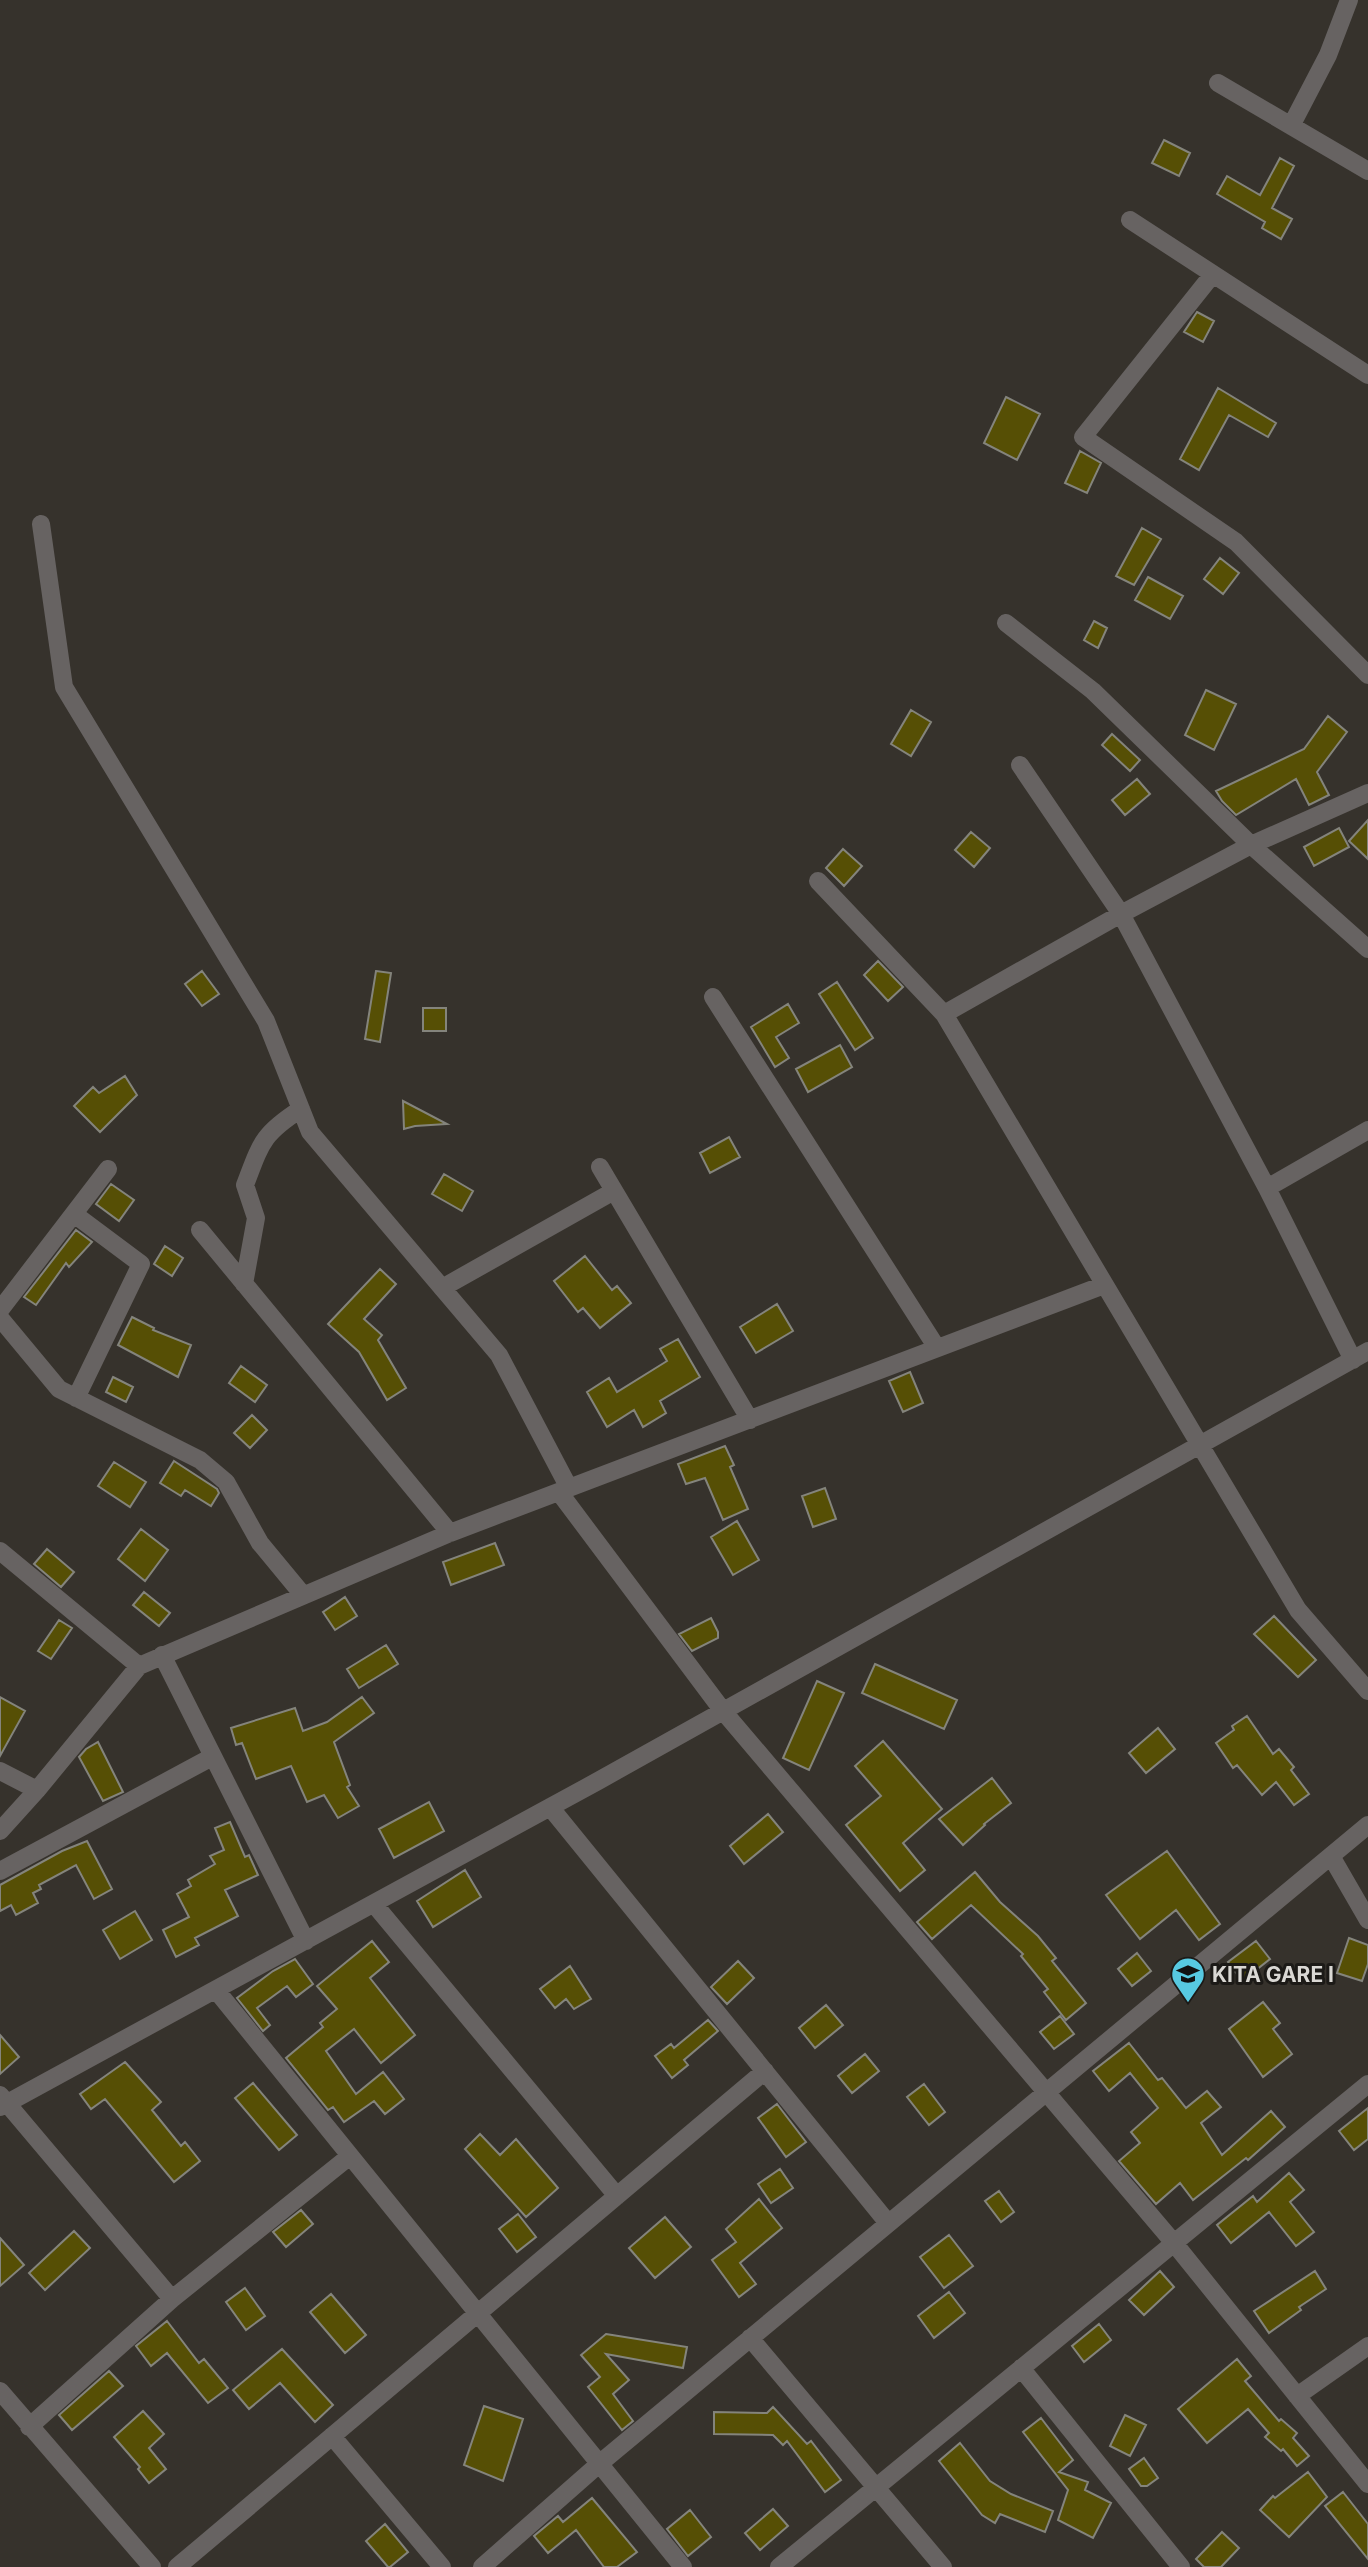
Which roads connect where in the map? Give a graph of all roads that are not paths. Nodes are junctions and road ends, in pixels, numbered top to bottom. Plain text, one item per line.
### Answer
1 (1349, 0) edge
2 (1218, 83) dead end
3 (1291, 126) junction
4 (1368, 171) edge
5 (1130, 220) dead end
6 (1213, 274) junction
7 (1368, 375) edge
8 (41, 524) dead end
9 (1006, 623) dead end
10 (1368, 676) edge
11 (1020, 765) dead end
12 (1368, 793) edge
13 (1251, 845) junction
14 (818, 880) dead end
15 (1121, 914) junction
16 (1368, 949) edge
17 (713, 996) dead end
18 (944, 1014) junction
19 (301, 1109) junction
20 (1368, 1130) edge
21 (600, 1167) dead end
22 (108, 1169) dead end
23 (1267, 1188) junction
24 (614, 1191) junction
25 (74, 1214) junction
26 (200, 1230) dead end
27 (244, 1284) junction
28 (1104, 1285) junction
29 (442, 1288) junction
30 (0, 1310) edge
31 (0, 1318) edge
32 (937, 1348) junction
33 (1361, 1356) edge
34 (76, 1398) junction
35 (750, 1420) junction
36 (1198, 1446) junction
37 (564, 1490) junction
38 (450, 1533) junction
39 (0, 1550) edge
40 (303, 1595) junction
41 (162, 1655) junction
42 (139, 1666) junction
43 (1368, 1691) edge
44 (723, 1711) junction
45 (212, 1758) junction
46 (0, 1771) edge
47 (37, 1790) junction
48 (550, 1807) junction
49 (1368, 1825) edge
50 (0, 1831) edge
51 (1331, 1856) junction
52 (0, 1871) edge
53 (374, 1904) junction
54 (1368, 1920) edge
55 (306, 1941) junction
56 (216, 1990) junction
57 (765, 2071) junction
58 (1368, 2084) edge
59 (1046, 2092) junction
60 (2, 2102) edge
61 (350, 2156) junction
62 (617, 2196) junction
63 (888, 2223) junction
64 (1174, 2243) junction
65 (172, 2299) junction
66 (477, 2313) junction
67 (751, 2338) junction
68 (1368, 2346) edge
69 (1021, 2368) junction
70 (0, 2391) edge
71 (1297, 2396) junction
72 (29, 2427) junction
73 (332, 2436) junction
74 (599, 2464) junction
75 (1368, 2484) edge
76 (877, 2486) junction
77 (152, 2567) edge
78 (177, 2567) edge
79 (442, 2567) edge
80 (482, 2567) edge
81 (683, 2567) edge
82 (779, 2567) edge
83 (943, 2567) edge
84 (1181, 2567) edge

1 - 3 street
2 - 3 street
3 - 4 street
5 - 6 street
6 - 7 street
6 - 10 street
8 - 19 street
9 - 13 street
11 - 15 street
12 - 13 street
13 - 15 street
13 - 16 street
14 - 18 street
15 - 18 street
15 - 23 street
17 - 32 street
18 - 28 street
19 - 27 street
19 - 29 street
20 - 23 street
21 - 24 street
22 - 25 street
23 - 33 street
24 - 29 street
24 - 35 street
25 - 30 street
25 - 34 street
26 - 27 street
27 - 38 street
28 - 32 street
28 - 36 street
29 - 37 street
31 - 34 street
32 - 35 street
33 - 36 street
34 - 40 street
35 - 37 street
36 - 43 street
36 - 44 street
37 - 38 street
37 - 44 street
38 - 40 street
39 - 42 street
40 - 41 street
41 - 42 street
41 - 45 street
42 - 47 street
44 - 48 street
44 - 59 street
45 - 52 street
45 - 55 street
46 - 47 street
47 - 50 street
48 - 53 street
48 - 57 street
49 - 51 street
51 - 54 street
51 - 59 street
53 - 55 street
53 - 62 street
55 - 56 street
56 - 60 street
56 - 61 street
57 - 62 street
57 - 63 street
58 - 64 street
59 - 63 street
59 - 64 street
60 - 65 street
61 - 65 street
61 - 66 street
62 - 66 street
63 - 67 street
64 - 69 street
64 - 71 street
65 - 72 street
66 - 73 street
66 - 74 street
67 - 74 street
67 - 76 street
68 - 71 street
69 - 76 street
69 - 84 street
70 - 72 street
71 - 75 street
72 - 77 street
73 - 78 street
73 - 79 street
74 - 80 street
74 - 81 street
76 - 82 street
76 - 83 street

